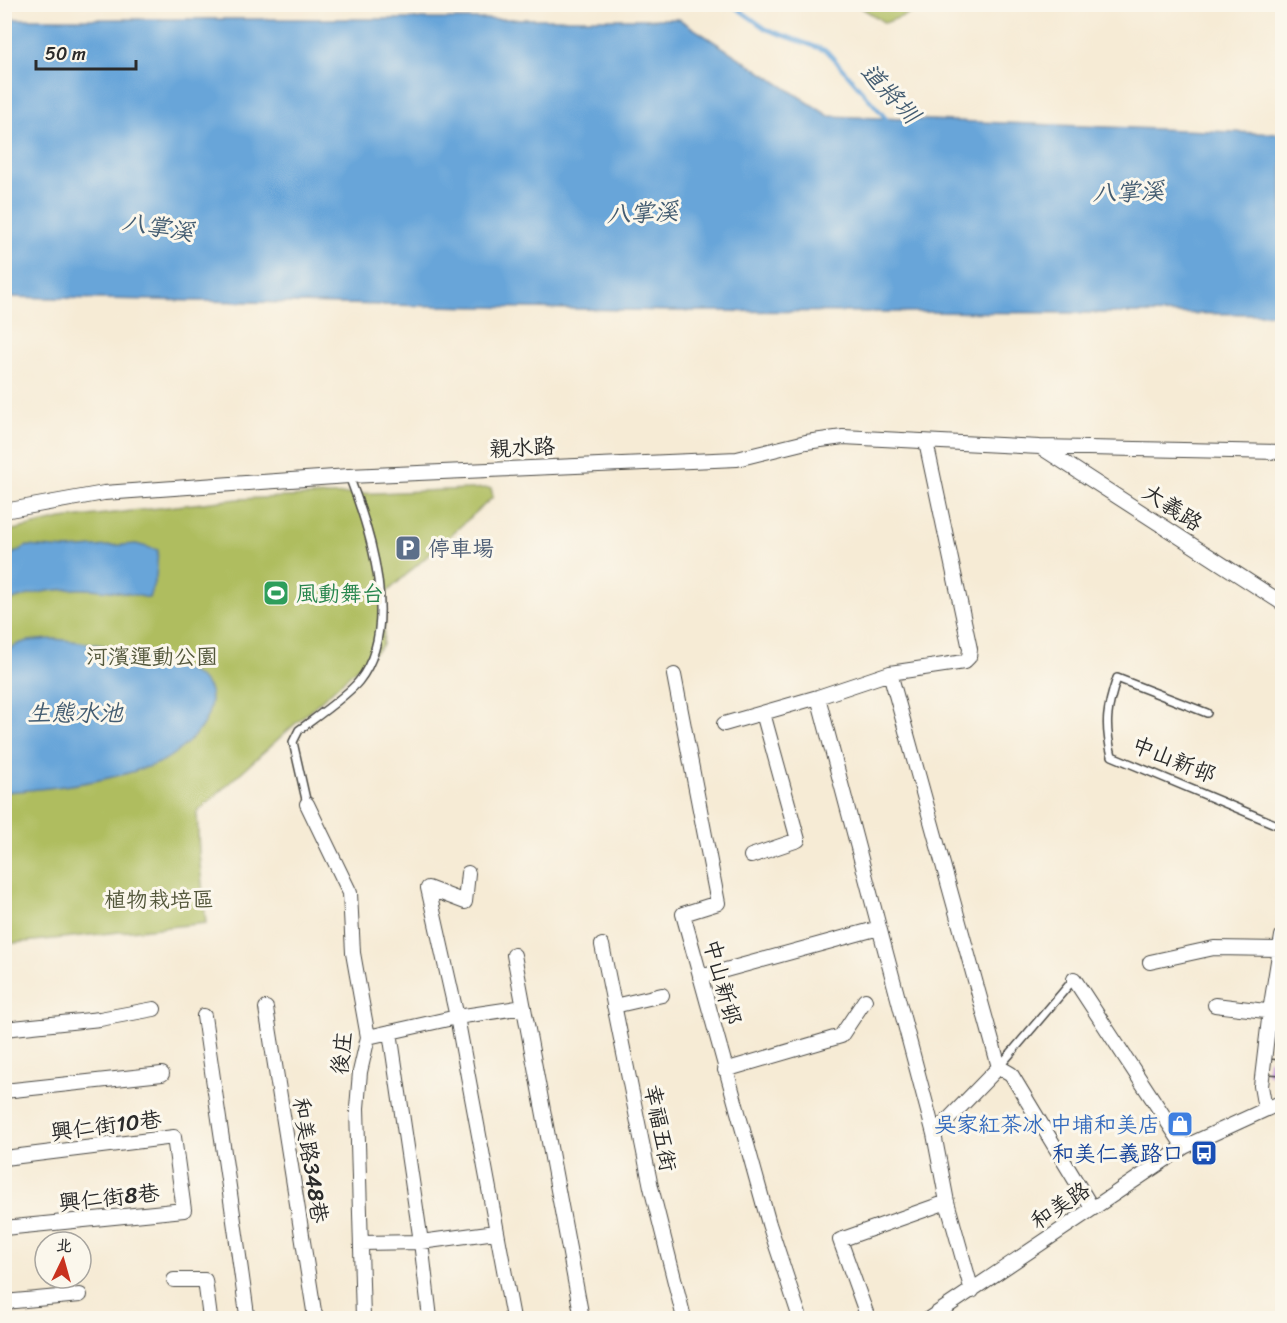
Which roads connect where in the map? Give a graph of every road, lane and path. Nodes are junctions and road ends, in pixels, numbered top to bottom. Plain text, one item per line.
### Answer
1 (926, 442) junction
2 (1040, 447) junction
3 (1282, 452) edge
4 (349, 476) junction
5 (4, 511) edge
6 (1282, 603) edge
7 (890, 673) junction
8 (674, 675) dead end
9 (818, 697) junction
10 (762, 713) junction
11 (1206, 713) dead end
12 (724, 724) dead end
13 (307, 804) joint
14 (1282, 826) edge
15 (751, 856) dead end
16 (468, 873) dead end
17 (879, 928) junction
18 (1281, 943) edge
19 (602, 945) dead end
20 (514, 955) dead end
21 (1149, 962) dead end
22 (700, 977) junction
23 (1074, 979) joint
24 (662, 995) dead end
25 (865, 1000) dead end
26 (1215, 1005) dead end
27 (614, 1006) junction
28 (524, 1007) junction
29 (266, 1008) dead end
30 (154, 1009) dead end
31 (1276, 1012) edge
32 (204, 1016) dead end
33 (457, 1017) junction
34 (4, 1029) edge
35 (390, 1032) junction
36 (368, 1037) junction
37 (999, 1067) junction
38 (725, 1070) junction
39 (162, 1074) dead end
40 (4, 1091) edge
41 (1282, 1102) edge
42 (1265, 1109) junction
43 (934, 1134) junction
44 (1184, 1148) junction
45 (4, 1158) edge
46 (180, 1176) joint
47 (947, 1202) junction
48 (1092, 1208) junction
49 (4, 1228) edge
50 (496, 1232) junction
51 (421, 1242) junction
52 (361, 1243) junction
53 (174, 1280) dead end
54 (972, 1291) junction
55 (80, 1295) dead end
56 (4, 1302) edge
57 (210, 1318) edge
58 (249, 1318) edge
59 (317, 1318) edge
60 (363, 1318) edge
61 (430, 1318) edge
62 (513, 1318) edge
63 (582, 1318) edge
64 (684, 1318) edge
65 (800, 1318) edge
66 (868, 1318) edge
67 (930, 1318) edge

1 - 2 street, 親水路
1 - 4 street, 親水路
1 - 7 street
2 - 3 street, 親水路
2 - 6 street, 大義路
4 - 5 street, 親水路
4 - 13 lane
7 - 9 street
7 - 37 street
8 - 22 street, 中山新邨
9 - 10 street
9 - 17 street
10 - 12 street
10 - 15 street
11 - 14 lane, 中山新邨
13 - 36 street, 後庄
16 - 33 street
17 - 22 street
17 - 43 street
18 - 21 street
18 - 31 street
19 - 27 street, 幸福五街
20 - 28 street
22 - 38 street, 中山新邨
23 - 37 lane
23 - 44 street
24 - 27 street
25 - 38 street
26 - 31 street
27 - 64 street, 幸福五街
28 - 33 street
28 - 63 street
29 - 59 street, 和美路348巷
30 - 34 street
31 - 42 street
32 - 58 street
33 - 35 street
33 - 50 street
35 - 36 street
35 - 51 street, 後庄
36 - 52 street, 後庄
37 - 43 street
37 - 48 street
38 - 65 street, 中山新邨
39 - 40 street
41 - 42 street, 和美路
42 - 44 street, 和美路
43 - 47 street
44 - 48 street, 和美路
45 - 46 street, 興仁街10巷
46 - 49 street, 興仁街8巷
47 - 54 street
47 - 66 street
48 - 54 street, 和美路
50 - 51 street
50 - 62 street
51 - 52 street
51 - 61 street, 後庄
52 - 60 street, 後庄
53 - 57 street
54 - 67 street, 和美路
55 - 56 street

